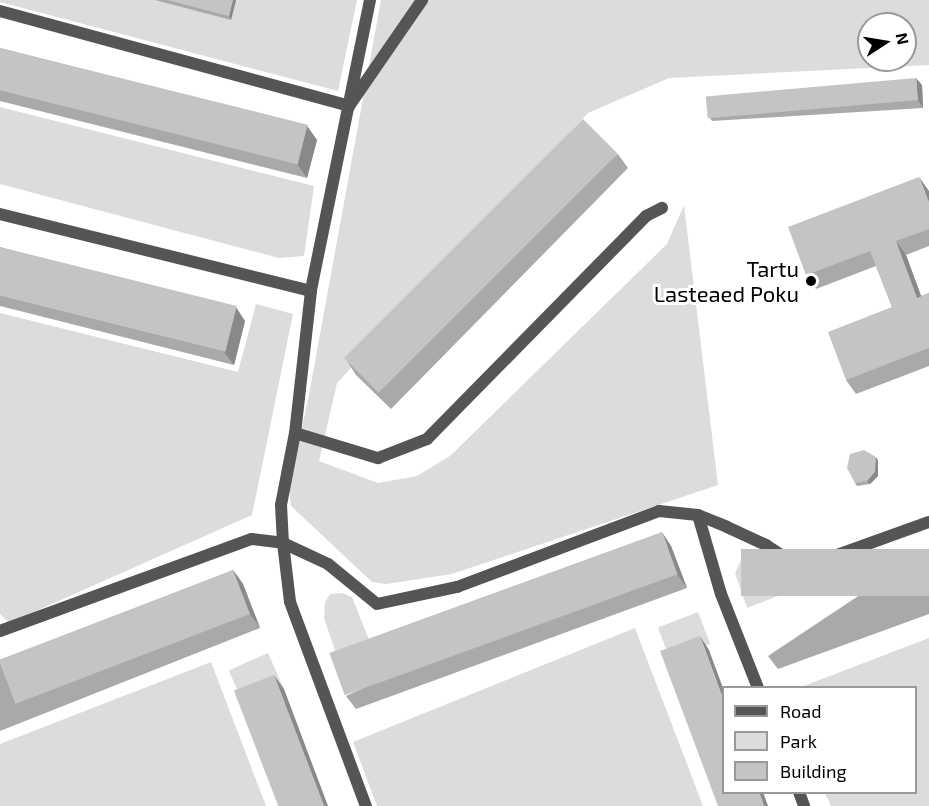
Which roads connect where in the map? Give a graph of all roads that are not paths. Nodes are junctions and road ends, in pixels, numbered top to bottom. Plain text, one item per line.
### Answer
1 (369, 0) edge
2 (422, 0) edge
3 (0, 11) edge
4 (349, 106) junction
5 (662, 208) dead end
6 (0, 214) edge
7 (311, 291) junction
8 (296, 433) junction
9 (698, 515) junction
10 (929, 522) edge
11 (283, 543) junction
12 (0, 631) edge
13 (758, 686) edge
14 (366, 806) edge

1 - 4 street
2 - 4 street
3 - 4 street
4 - 7 street
5 - 8 street
6 - 7 street
7 - 8 street
8 - 11 street
9 - 10 street
9 - 11 street
9 - 13 street
11 - 12 street
11 - 14 street

